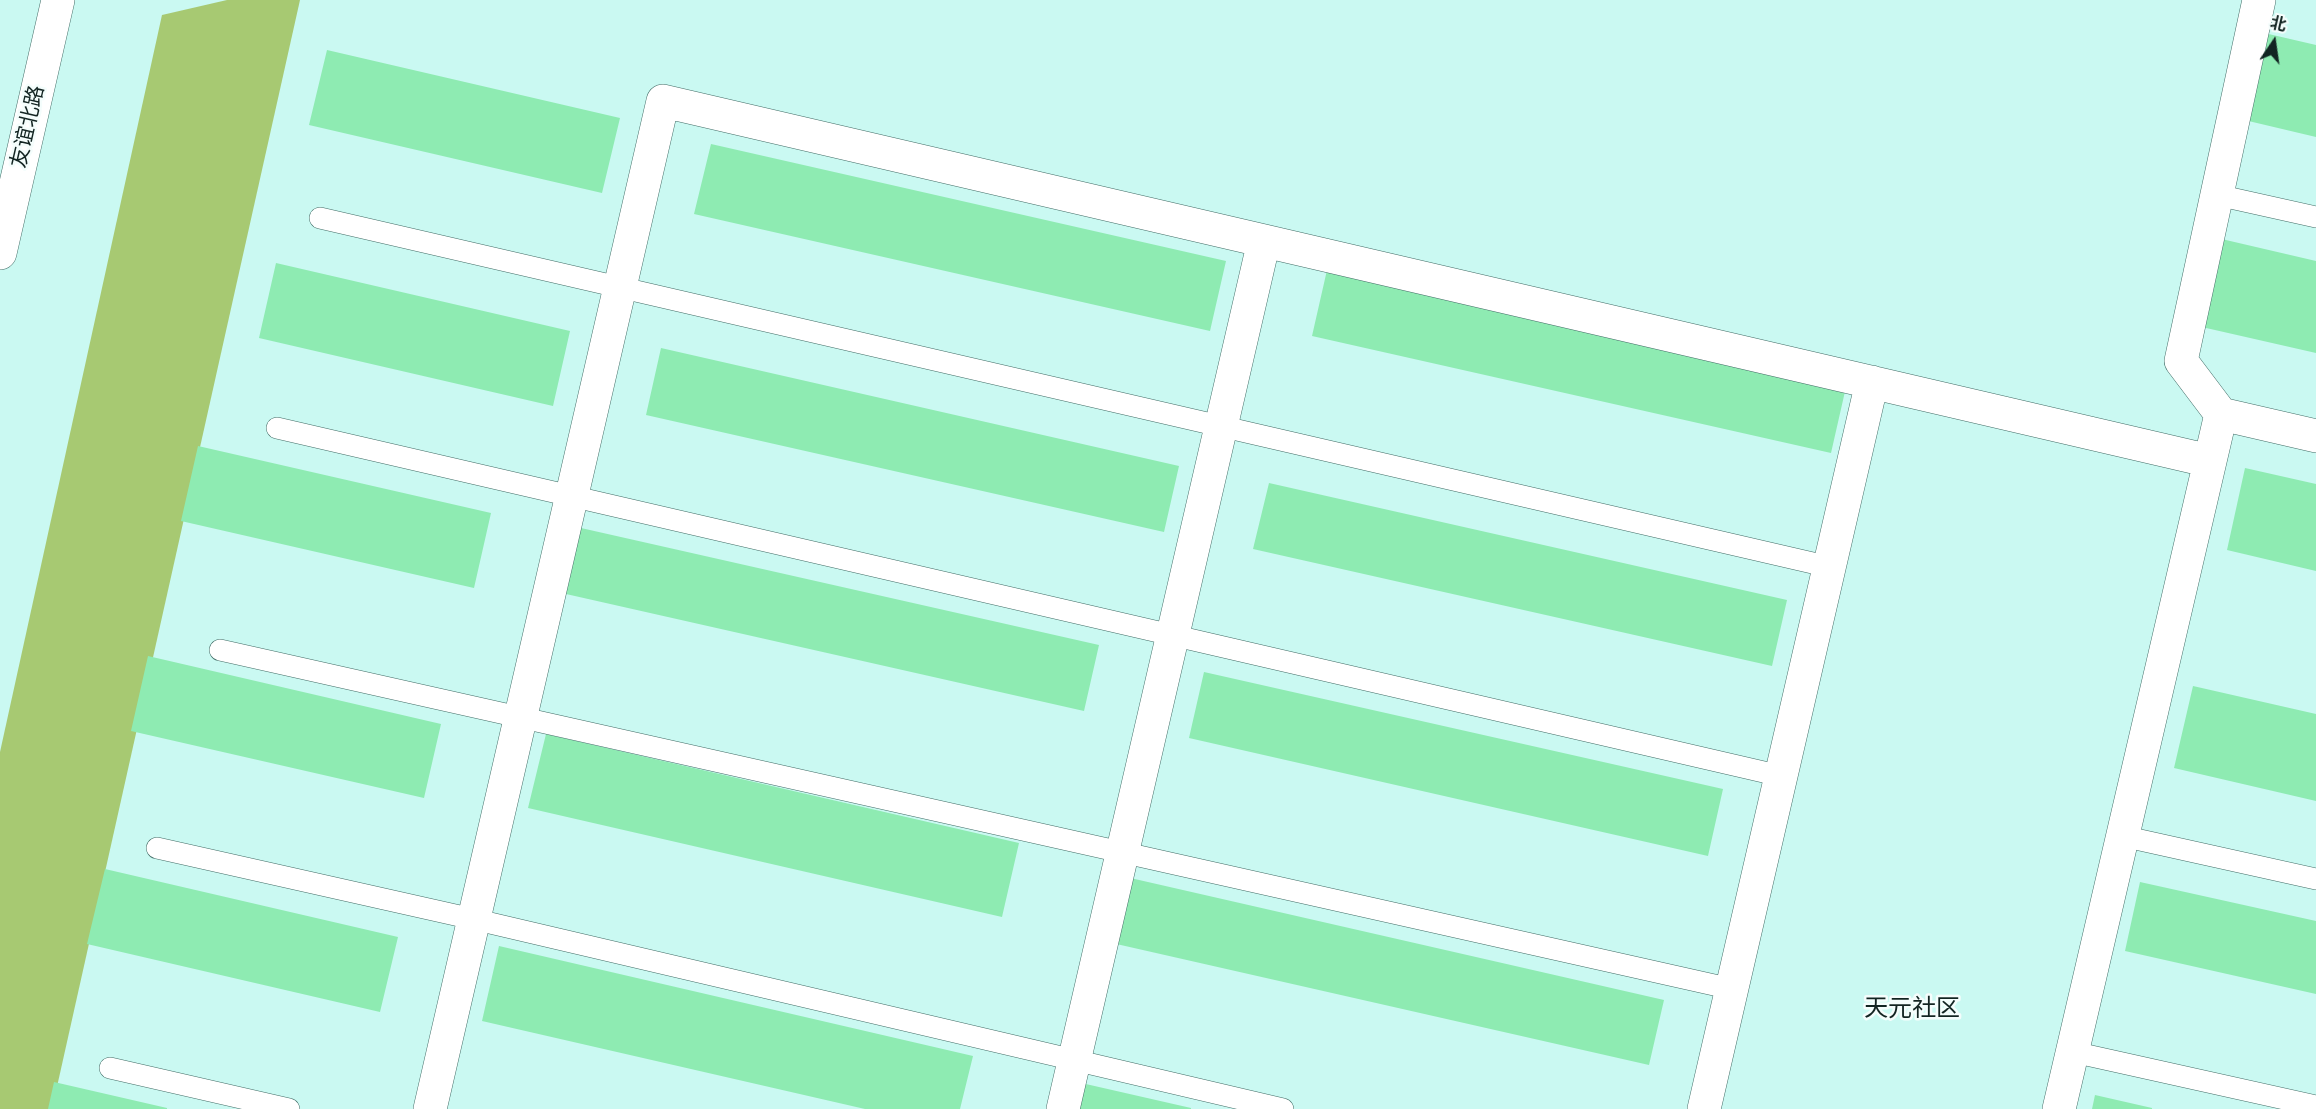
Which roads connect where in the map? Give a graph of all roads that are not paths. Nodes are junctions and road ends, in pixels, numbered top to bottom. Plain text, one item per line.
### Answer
1 (58, 0) edge
2 (2259, 0) edge
3 (2217, 195) junction
4 (2316, 217) edge
5 (320, 218) dead end
6 (1264, 241) junction
7 (0, 253) edge
8 (620, 287) junction
9 (1872, 382) junction
10 (2221, 414) junction
11 (1221, 426) junction
12 (277, 428) dead end
13 (2316, 436) edge
14 (2210, 461) junction
15 (571, 496) junction
16 (1830, 567) junction
17 (1172, 635) junction
18 (220, 650) dead end
19 (520, 717) junction
20 (1781, 776) junction
21 (2122, 836) junction
22 (157, 848) dead end
23 (1122, 852) junction
24 (2316, 879) edge
25 (473, 919) junction
26 (1732, 989) junction
27 (2073, 1052) junction
28 (1074, 1060) junction
29 (110, 1068) dead end
30 (2316, 1106) edge
31 (289, 1109) edge
32 (430, 1109) edge
33 (1063, 1109) edge
34 (1283, 1109) edge
35 (1704, 1109) edge
36 (2059, 1109) edge

1 - 7 street, 友谊北路
2 - 3 street
3 - 4 lane
3 - 10 street
5 - 8 lane
6 - 8 street
6 - 9 street
6 - 11 street
8 - 11 lane
8 - 15 street
9 - 14 street
9 - 16 street
10 - 13 street
10 - 14 street
11 - 16 lane
11 - 17 street
12 - 15 lane
14 - 21 street
15 - 17 lane
15 - 19 street
16 - 20 street
17 - 20 lane
17 - 23 street
18 - 19 lane
19 - 23 lane
19 - 25 street
20 - 26 street
21 - 24 lane
21 - 27 street
22 - 25 lane
23 - 26 lane
23 - 28 street
25 - 28 lane
25 - 32 street
26 - 35 street
27 - 30 lane
27 - 36 street
28 - 33 street
28 - 34 lane
29 - 31 lane

